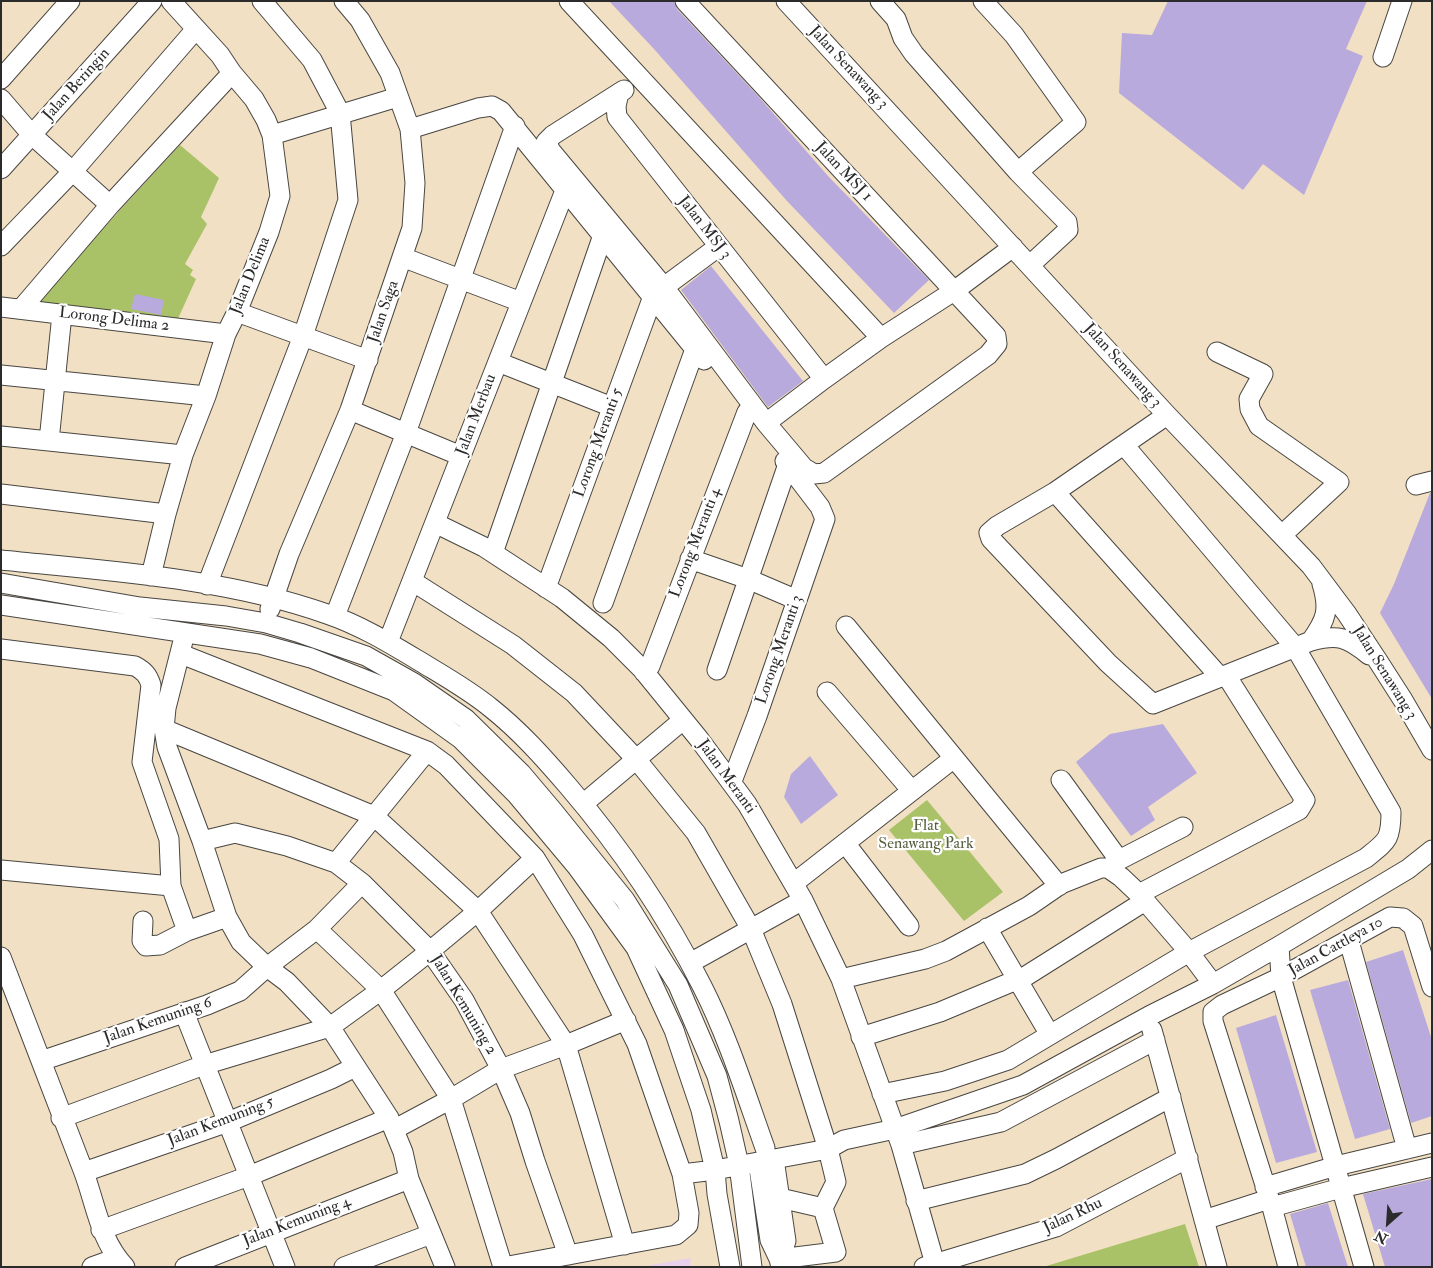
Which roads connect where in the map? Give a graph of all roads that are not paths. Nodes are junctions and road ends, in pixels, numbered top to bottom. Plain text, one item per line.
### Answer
1 (70, 1) edge
2 (152, 1) edge
3 (171, 1) edge
4 (262, 1) edge
5 (344, 1) edge
6 (569, 1) edge
7 (685, 1) edge
8 (786, 1) edge
9 (880, 1) edge
10 (983, 1) edge
11 (1402, 1) edge
12 (196, 29) junction
13 (1383, 57) dead end
14 (232, 73) junction
15 (642, 78) junction
16 (1, 79) edge
17 (619, 93) junction
18 (398, 97) junction
19 (1, 99) edge
20 (340, 113) junction
21 (515, 126) junction
22 (410, 129) junction
23 (32, 135) junction
24 (272, 135) junction
25 (1, 169) edge
26 (73, 171) junction
27 (1018, 172) junction
28 (566, 188) junction
29 (110, 205) junction
30 (603, 235) junction
31 (1, 246) edge
32 (718, 247) junction
33 (1013, 247) junction
34 (402, 257) junction
35 (1030, 265) junction
36 (461, 278) junction
37 (954, 291) junction
38 (658, 293) junction
39 (521, 302) junction
40 (1, 307) edge
41 (21, 309) junction
42 (237, 312) junction
43 (62, 314) junction
44 (226, 334) junction
45 (303, 336) junction
46 (881, 338) junction
47 (695, 349) junction
48 (1217, 352) dead end
49 (368, 360) junction
50 (498, 362) junction
51 (1, 375) edge
52 (824, 379) junction
53 (56, 380) junction
54 (551, 384) junction
55 (206, 396) junction
56 (612, 407) junction
57 (350, 410) junction
58 (746, 412) junction
59 (1167, 415) junction
60 (766, 423) junction
61 (406, 433) junction
62 (1, 436) edge
63 (49, 441) junction
64 (1124, 445) junction
65 (183, 455) junction
66 (461, 456) junction
67 (788, 464) junction
68 (1055, 492) junction
69 (1, 494) edge
70 (166, 514) junction
71 (435, 523) junction
72 (1282, 535) junction
73 (492, 553) junction
74 (690, 559) junction
75 (1, 560) edge
76 (151, 576) junction
77 (1319, 577) junction
78 (748, 579) junction
79 (412, 581) junction
80 (1, 583) edge
81 (207, 585) junction
82 (546, 588) junction
83 (273, 598) junction
84 (797, 600) junction
85 (603, 603) dead end
86 (1, 606) edge
87 (335, 616) junction
88 (266, 623) junction
89 (846, 626) dead end
90 (184, 634) junction
91 (388, 642) junction
92 (1303, 644) junction
93 (1, 650) edge
94 (181, 654) junction
95 (1378, 662) junction
96 (717, 670) dead end
97 (644, 672) junction
98 (1223, 676) junction
99 (828, 692) dead end
100 (683, 720) junction
101 (164, 729) junction
102 (1432, 750) edge
103 (427, 751) junction
104 (954, 758) junction
105 (636, 760) junction
106 (1061, 780) dead end
107 (732, 781) junction
108 (912, 791) junction
109 (583, 804) junction
110 (374, 816) junction
111 (1184, 827) dead end
112 (202, 841) junction
113 (845, 843) junction
114 (1432, 850) edge
115 (536, 858) junction
116 (1432, 860) edge
117 (336, 863) junction
118 (1113, 864) junction
119 (1408, 869) junction
120 (1432, 869) edge
121 (1, 870) edge
122 (362, 883) junction
123 (794, 883) junction
124 (171, 886) junction
125 (1059, 886) junction
126 (1142, 898) junction
127 (803, 900) junction
128 (478, 911) junction
129 (227, 917) junction
130 (143, 921) dead end
131 (909, 926) dead end
132 (987, 928) junction
133 (318, 929) junction
134 (751, 929) junction
135 (187, 931) junction
136 (1349, 941) junction
137 (1279, 946) junction
138 (430, 951) junction
139 (1190, 952) junction
140 (1, 957) edge
141 (690, 963) junction
142 (267, 967) junction
143 (1281, 977) junction
144 (841, 979) junction
145 (1016, 979) junction
146 (1213, 984) junction
147 (1432, 987) edge
148 (382, 990) junction
149 (184, 1012) junction
150 (1149, 1016) junction
151 (626, 1020) junction
152 (330, 1027) junction
153 (1050, 1035) junction
154 (861, 1036) junction
155 (1155, 1040) junction
156 (566, 1045) junction
157 (41, 1062) junction
158 (204, 1065) junction
159 (355, 1067) junction
160 (501, 1069) junction
161 (882, 1094) junction
162 (1171, 1097) junction
163 (451, 1100) junction
164 (61, 1118) junction
165 (228, 1122) junction
166 (392, 1123) junction
167 (898, 1137) junction
168 (832, 1142) junction
169 (1432, 1143) edge
170 (1407, 1149) junction
171 (766, 1156) junction
172 (1188, 1158) junction
173 (738, 1159) junction
174 (713, 1164) junction
175 (1336, 1166) junction
176 (1432, 1167) edge
177 (680, 1169) junction
178 (84, 1172) junction
179 (249, 1176) junction
180 (409, 1179) junction
181 (1341, 1188) junction
182 (742, 1194) junction
183 (1268, 1198) junction
184 (772, 1199) junction
185 (916, 1201) junction
186 (823, 1208) junction
187 (1204, 1220) junction
188 (101, 1230) junction
189 (271, 1232) junction
190 (431, 1234) junction
191 (625, 1245) junction
192 (568, 1255) junction
193 (121, 1262) edge
194 (780, 1263) edge
195 (930, 1265) edge
196 (92, 1267) edge
197 (185, 1267) edge
198 (285, 1267) edge
199 (344, 1267) edge
200 (445, 1267) edge
201 (503, 1267) edge
202 (730, 1267) edge
203 (752, 1267) edge
204 (1217, 1267) edge
205 (1288, 1267) edge
206 (1364, 1267) edge

1 - 16 street
2 - 23 street, Jalan Beringin
3 - 12 street, Jalan Delima
4 - 20 street
5 - 18 street, Jalan Saga
6 - 15 street
7 - 37 street, Jalan MSJ 1
8 - 33 street, Jalan Senawang 3
9 - 27 street
10 - 27 street
11 - 13 street
12 - 14 street, Jalan Delima
12 - 26 street
14 - 24 street, Jalan Delima
14 - 29 street
15 - 17 street
15 - 46 street
17 - 32 street, Jalan MSJ 3
17 - 38 street
18 - 20 street
18 - 22 street, Jalan Saga
19 - 23 street
20 - 24 street
20 - 45 street
21 - 22 street
21 - 28 street
21 - 36 street
22 - 34 street, Jalan Saga
23 - 25 street, Jalan Beringin
23 - 26 street
24 - 42 street, Jalan Delima
26 - 29 street
26 - 31 street
27 - 35 street
28 - 30 street
28 - 39 street, Jalan Merbau
29 - 41 street
30 - 38 street
30 - 54 street
32 - 38 street
32 - 52 street, Jalan MSJ 3
33 - 35 street, Jalan Senawang 3
33 - 37 street
34 - 36 street
34 - 49 street, Jalan Saga
35 - 59 street, Jalan Senawang 3
36 - 39 street
36 - 61 street
37 - 46 street
37 - 60 street, Jalan MSJ 1
38 - 47 street
38 - 56 street, Lorong Meranti 5
38 - 60 street
39 - 50 street, Jalan Merbau
40 - 41 street, Lorong Delima 2
41 - 43 street, Lorong Delima 2
42 - 44 street, Jalan Delima
42 - 45 street
43 - 44 street, Lorong Delima 2
43 - 53 street
44 - 55 street, Jalan Delima
45 - 49 street
45 - 81 street
46 - 52 street
47 - 58 street
47 - 85 street
48 - 72 street
49 - 57 street, Jalan Saga
50 - 54 street
50 - 66 street, Jalan Merbau
51 - 53 street
52 - 60 street
53 - 55 street
53 - 63 street
54 - 56 street
54 - 73 street
55 - 65 street, Jalan Delima
56 - 82 street, Lorong Meranti 5
57 - 61 street
57 - 83 street, Jalan Saga
58 - 67 street
58 - 74 street, Lorong Meranti 4
59 - 64 street
59 - 72 street, Jalan Senawang 3
61 - 66 street
61 - 87 street
62 - 63 street
63 - 65 street
64 - 68 street
64 - 92 street
65 - 70 street, Jalan Delima
66 - 71 street, Jalan Merbau
67 - 78 street
67 - 84 street, Lorong Meranti 3
68 - 98 street
68 - 98 street
69 - 70 street
70 - 76 street, Jalan Delima
71 - 73 street, Jalan Meranti
71 - 79 street, Jalan Merbau
72 - 77 street, Jalan Senawang 3
73 - 82 street, Jalan Meranti
74 - 78 street
74 - 97 street, Lorong Meranti 4
75 - 76 street
76 - 81 street
77 - 92 street
77 - 95 street, Jalan Senawang 3
78 - 84 street
78 - 96 street
79 - 91 street, Jalan Merbau
79 - 105 street
80 - 88 street
81 - 83 street
82 - 97 street, Jalan Meranti
83 - 87 street
83 - 88 street, Jalan Saga
84 - 107 street, Lorong Meranti 3
86 - 90 street
87 - 91 street
88 - 173 street
89 - 104 street
90 - 94 street
90 - 174 street
91 - 109 street
92 - 95 street
92 - 98 street
92 - 139 street
93 - 124 street
94 - 101 street
94 - 103 street
95 - 102 street, Jalan Senawang 3
97 - 100 street, Jalan Meranti
98 - 126 street
99 - 108 street
100 - 105 street
100 - 107 street, Jalan Meranti
101 - 110 street
101 - 112 street
103 - 110 street
103 - 115 street
104 - 108 street
104 - 125 street
105 - 109 street
105 - 134 street
106 - 118 street
107 - 123 street, Jalan Meranti
108 - 113 street
109 - 141 street
110 - 117 street
110 - 128 street
111 - 118 street
112 - 117 street, Jalan Kemuning 2
112 - 129 street
113 - 123 street
113 - 131 street
114 - 119 street
115 - 128 street
115 - 151 street
116 - 119 street
117 - 122 street, Jalan Kemuning 2
118 - 125 street
118 - 126 street
119 - 120 street
119 - 137 street
121 - 124 street
122 - 133 street, Jalan Kemuning 6
122 - 138 street, Jalan Kemuning 2
123 - 127 street, Jalan Meranti
124 - 135 street
125 - 132 street
126 - 139 street
126 - 145 street
127 - 134 street
127 - 144 street, Jalan Meranti
128 - 138 street
128 - 156 street
129 - 135 street
129 - 142 street
130 - 135 street
132 - 144 street
132 - 145 street
133 - 142 street, Jalan Kemuning 6
133 - 148 street
134 - 141 street
134 - 168 street
136 - 143 street, Jalan Cattleya 10
136 - 147 street, Jalan Cattleya 10
136 - 170 street
137 - 143 street
137 - 146 street
138 - 148 street
138 - 160 street, Jalan Kemuning 2
139 - 146 street
139 - 153 street
140 - 157 street
141 - 171 street
142 - 149 street, Jalan Kemuning 6
142 - 152 street
143 - 175 street
143 - 183 street, Jalan Cattleya 10
144 - 154 street, Jalan Meranti
145 - 153 street
145 - 154 street
146 - 150 street
148 - 152 street
148 - 163 street
149 - 157 street, Jalan Kemuning 6
149 - 158 street
150 - 155 street
150 - 167 street
151 - 156 street
151 - 177 street
152 - 158 street
152 - 159 street
153 - 161 street
154 - 161 street, Jalan Meranti
155 - 162 street
155 - 167 street
156 - 160 street
156 - 191 street
157 - 164 street
158 - 164 street
158 - 165 street
159 - 165 street, Jalan Kemuning 5
159 - 166 street
160 - 163 street
160 - 192 street, Jalan Kemuning 2
161 - 167 street, Jalan Meranti
162 - 172 street
162 - 185 street
163 - 166 street
163 - 201 street
164 - 178 street
165 - 178 street, Jalan Kemuning 5
165 - 179 street
166 - 179 street
166 - 180 street
167 - 168 street
167 - 185 street, Jalan Meranti
168 - 171 street
168 - 186 street
169 - 170 street
170 - 175 street
171 - 173 street
171 - 184 street
172 - 187 street
172 - 195 street, Jalan Rhu
173 - 174 street
173 - 182 street
174 - 177 street
174 - 202 street
175 - 181 street
175 - 183 street
176 - 181 street
177 - 191 street
178 - 188 street
179 - 188 street
179 - 189 street
180 - 189 street, Jalan Kemuning 4
180 - 190 street
181 - 183 street
181 - 206 street
182 - 184 street
182 - 203 street
183 - 187 street
183 - 205 street
184 - 186 street
184 - 194 street
185 - 195 street, Jalan Meranti
186 - 194 street
187 - 204 street
188 - 193 street
189 - 197 street, Jalan Kemuning 4
189 - 198 street
190 - 199 street
190 - 200 street
191 - 192 street
192 - 201 street
193 - 196 street

